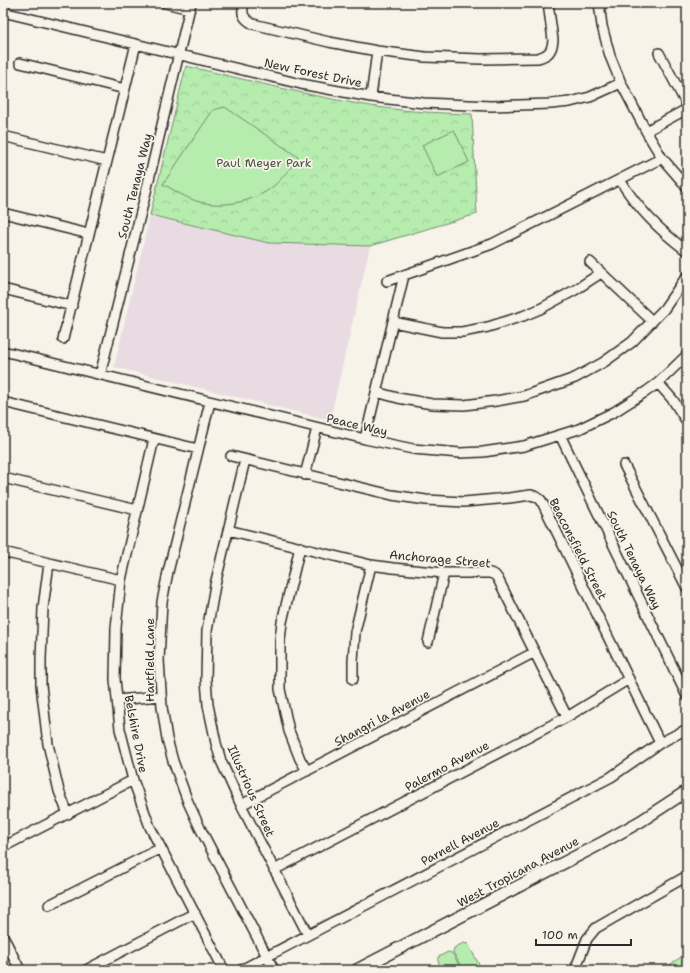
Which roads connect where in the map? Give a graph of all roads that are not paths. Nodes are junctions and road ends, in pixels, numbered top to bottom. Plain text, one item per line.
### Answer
1 (165, 3) edge
2 (244, 3) edge
3 (548, 3) edge
4 (599, 3) edge
5 (190, 6) edge
6 (3, 12) edge
7 (136, 44) junction
8 (377, 51) junction
9 (659, 53) dead end
10 (179, 55) junction
11 (20, 63) dead end
12 (622, 83) junction
13 (125, 89) junction
14 (371, 97) junction
15 (687, 105) edge
16 (687, 109) edge
17 (646, 131) junction
18 (3, 136) edge
19 (662, 158) junction
20 (107, 161) junction
21 (620, 180) junction
22 (687, 187) edge
23 (3, 213) edge
24 (89, 234) junction
25 (687, 250) edge
26 (590, 262) dead end
27 (601, 273) junction
28 (404, 275) junction
29 (687, 276) edge
30 (386, 281) dead end
31 (3, 289) edge
32 (72, 306) junction
33 (393, 322) junction
34 (652, 322) junction
35 (63, 339) dead end
36 (3, 352) edge
37 (687, 356) edge
38 (100, 375) junction
39 (658, 382) junction
40 (376, 392) junction
41 (3, 402) edge
42 (210, 402) junction
43 (687, 422) edge
44 (317, 428) junction
45 (560, 435) junction
46 (154, 439) junction
47 (365, 439) junction
48 (198, 449) junction
49 (231, 456) dead end
50 (245, 460) junction
51 (624, 465) dead end
52 (305, 474) junction
53 (3, 478) edge
54 (137, 510) junction
55 (228, 530) junction
56 (300, 547) junction
57 (3, 552) edge
58 (49, 562) junction
59 (371, 564) junction
60 (444, 574) junction
61 (121, 580) junction
62 (687, 588) edge
63 (428, 642) dead end
64 (535, 652) junction
65 (354, 679) dead end
66 (629, 679) junction
67 (161, 696) junction
68 (687, 696) edge
69 (117, 700) junction
70 (567, 717) junction
71 (687, 729) edge
72 (660, 743) junction
73 (307, 771) junction
74 (133, 780) junction
75 (687, 791) edge
76 (241, 805) junction
77 (68, 814) junction
78 (3, 847) edge
79 (161, 848) junction
80 (274, 870) junction
81 (687, 876) edge
82 (49, 905) dead end
83 (195, 913) junction
84 (308, 935) junction
85 (3, 936) edge
86 (267, 956) junction
87 (370, 967) edge
88 (20, 970) edge
89 (86, 970) edge
90 (224, 970) edge
91 (240, 970) edge
92 (274, 970) edge
93 (357, 970) edge
94 (576, 970) edge

1 - 5 street
2 - 8 street
3 - 8 street
4 - 12 street
5 - 10 street, South Tenaya Way
6 - 7 street, New Forest Drive
7 - 10 street, New Forest Drive
7 - 13 street
8 - 14 street
9 - 15 street
10 - 14 street, New Forest Drive
10 - 38 street, South Tenaya Way
11 - 13 street
12 - 14 street, New Forest Drive
12 - 17 street
13 - 20 street
16 - 17 street
17 - 19 street
18 - 20 street
19 - 21 street
19 - 22 street
20 - 24 street
21 - 25 street
21 - 28 street
23 - 24 street
24 - 32 street
26 - 27 street
27 - 33 street
27 - 34 street
28 - 30 street
28 - 33 street
29 - 34 street
31 - 32 street
32 - 35 street
33 - 40 street
34 - 40 street
36 - 38 street, Peace Way
37 - 39 street, Peace Way
38 - 42 street, Peace Way
39 - 43 street
39 - 45 street, Peace Way
40 - 47 street
41 - 46 street
42 - 44 street, Peace Way
42 - 48 street, Hartfield Lane
44 - 47 street, Peace Way
44 - 52 street
45 - 47 street, Peace Way
45 - 68 street, South Tenaya Way
46 - 48 street
46 - 54 street, Belshire Drive
48 - 67 street, Hartfield Lane
49 - 50 street, Beaconsfield Street
50 - 52 street, Beaconsfield Street
50 - 55 street, Illustrious Street
51 - 62 street
52 - 66 street, Beaconsfield Street
53 - 54 street
54 - 61 street, Belshire Drive
55 - 56 street, Anchorage Street
55 - 76 street, Illustrious Street
56 - 59 street, Anchorage Street
56 - 73 street
57 - 58 street
58 - 61 street
58 - 77 street
59 - 60 street, Anchorage Street
59 - 65 street
60 - 63 street
60 - 64 street, Anchorage Street
61 - 69 street, Belshire Drive
64 - 70 street, Anchorage Street
64 - 73 street, Shangri la Avenue
66 - 70 street, Palermo Avenue
66 - 72 street, Beaconsfield Street
67 - 69 street
67 - 86 street, Hartfield Lane
69 - 74 street, Belshire Drive
70 - 80 street, Palermo Avenue
71 - 72 street, Parnell Avenue
72 - 84 street, Parnell Avenue
73 - 76 street, Shangri la Avenue
74 - 77 street
74 - 79 street, Belshire Drive
75 - 87 main road, West Tropicana Avenue
76 - 80 street, Illustrious Street
77 - 78 street
79 - 82 street
79 - 83 street, Belshire Drive
80 - 84 street, Illustrious Street
81 - 94 street
83 - 89 street
83 - 90 street, Belshire Drive
84 - 86 street, Parnell Avenue
85 - 88 street
86 - 91 street, Parnell Avenue
86 - 92 street, Hartfield Lane
87 - 93 main road, West Tropicana Avenue

